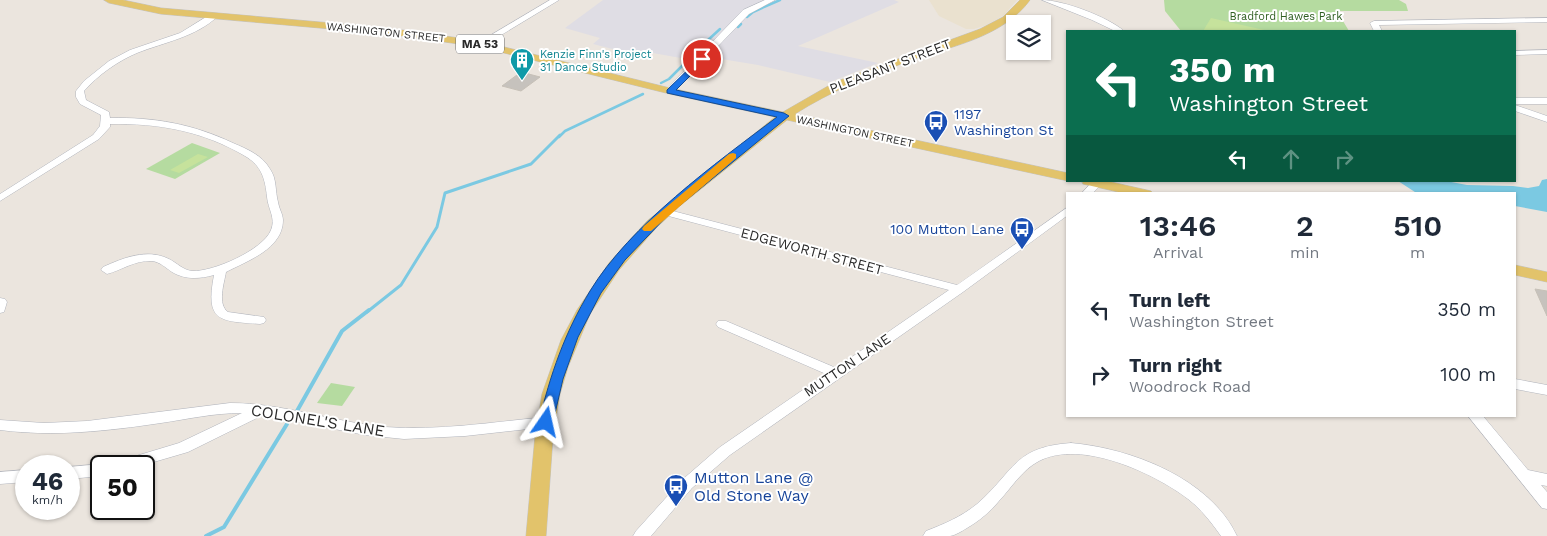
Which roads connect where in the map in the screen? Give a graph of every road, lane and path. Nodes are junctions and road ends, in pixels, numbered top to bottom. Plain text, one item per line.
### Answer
1 (109, 0) edge
2 (555, 0) edge
3 (771, 0) edge
4 (1025, 0) edge
5 (1046, 0) edge
6 (214, 16) junction
7 (1547, 20) edge
8 (1118, 30) edge
9 (1378, 30) edge
10 (480, 44) junction
11 (1547, 52) edge
12 (1516, 53) edge
13 (670, 92) junction
14 (1516, 101) edge
15 (1547, 101) edge
16 (1516, 108) edge
17 (784, 116) junction
18 (1547, 119) edge
19 (107, 121) junction
20 (1066, 177) edge
21 (1095, 182) edge
22 (1138, 192) edge
23 (0, 198) edge
24 (1066, 211) edge
25 (665, 212) junction
26 (107, 270) dead end
27 (221, 270) junction
28 (1516, 270) edge
29 (1547, 277) edge
30 (958, 289) junction
31 (260, 320) dead end
32 (722, 324) dead end
33 (836, 373) junction
34 (1516, 384) edge
35 (1547, 390) edge
36 (261, 410) junction
37 (1476, 417) edge
38 (546, 422) junction
39 (0, 425) edge
40 (155, 456) edge
41 (1523, 475) junction
42 (15, 477) edge
43 (0, 478) edge
44 (1547, 480) edge
45 (1547, 503) edge
46 (648, 534) edge
47 (536, 536) edge
48 (931, 536) edge
49 (1229, 536) edge

1 - 6 main road, WASHINGTON STREET / MA 53
2 - 10 street
3 - 13 street
4 - 17 main road, PLEASANT STREET
5 - 8 street
6 - 10 main road, WASHINGTON STREET / MA 53
6 - 19 street
7 - 9 street
10 - 13 main road, WASHINGTON STREET / MA 53
11 - 12 street
13 - 17 main road, WASHINGTON STREET / MA 53
14 - 15 street
16 - 18 street
17 - 20 main road, WASHINGTON STREET / MA 53
17 - 25 main road, PLEASANT STREET
19 - 23 street
19 - 27 street
21 - 22 main road
24 - 30 street, MUTTON LANE
25 - 30 street, EDGEWORTH STREET
25 - 38 main road, PLEASANT STREET
26 - 27 street
27 - 31 street
28 - 29 main road
30 - 33 street, MUTTON LANE
32 - 33 street
33 - 46 street, MUTTON LANE
34 - 35 street
36 - 38 street, COLONEL'S LANE
36 - 39 street, COLONEL'S LANE
36 - 40 street
37 - 41 street
38 - 47 main road, PLEASANT STREET
41 - 44 street
41 - 45 street
42 - 43 street
48 - 49 street

